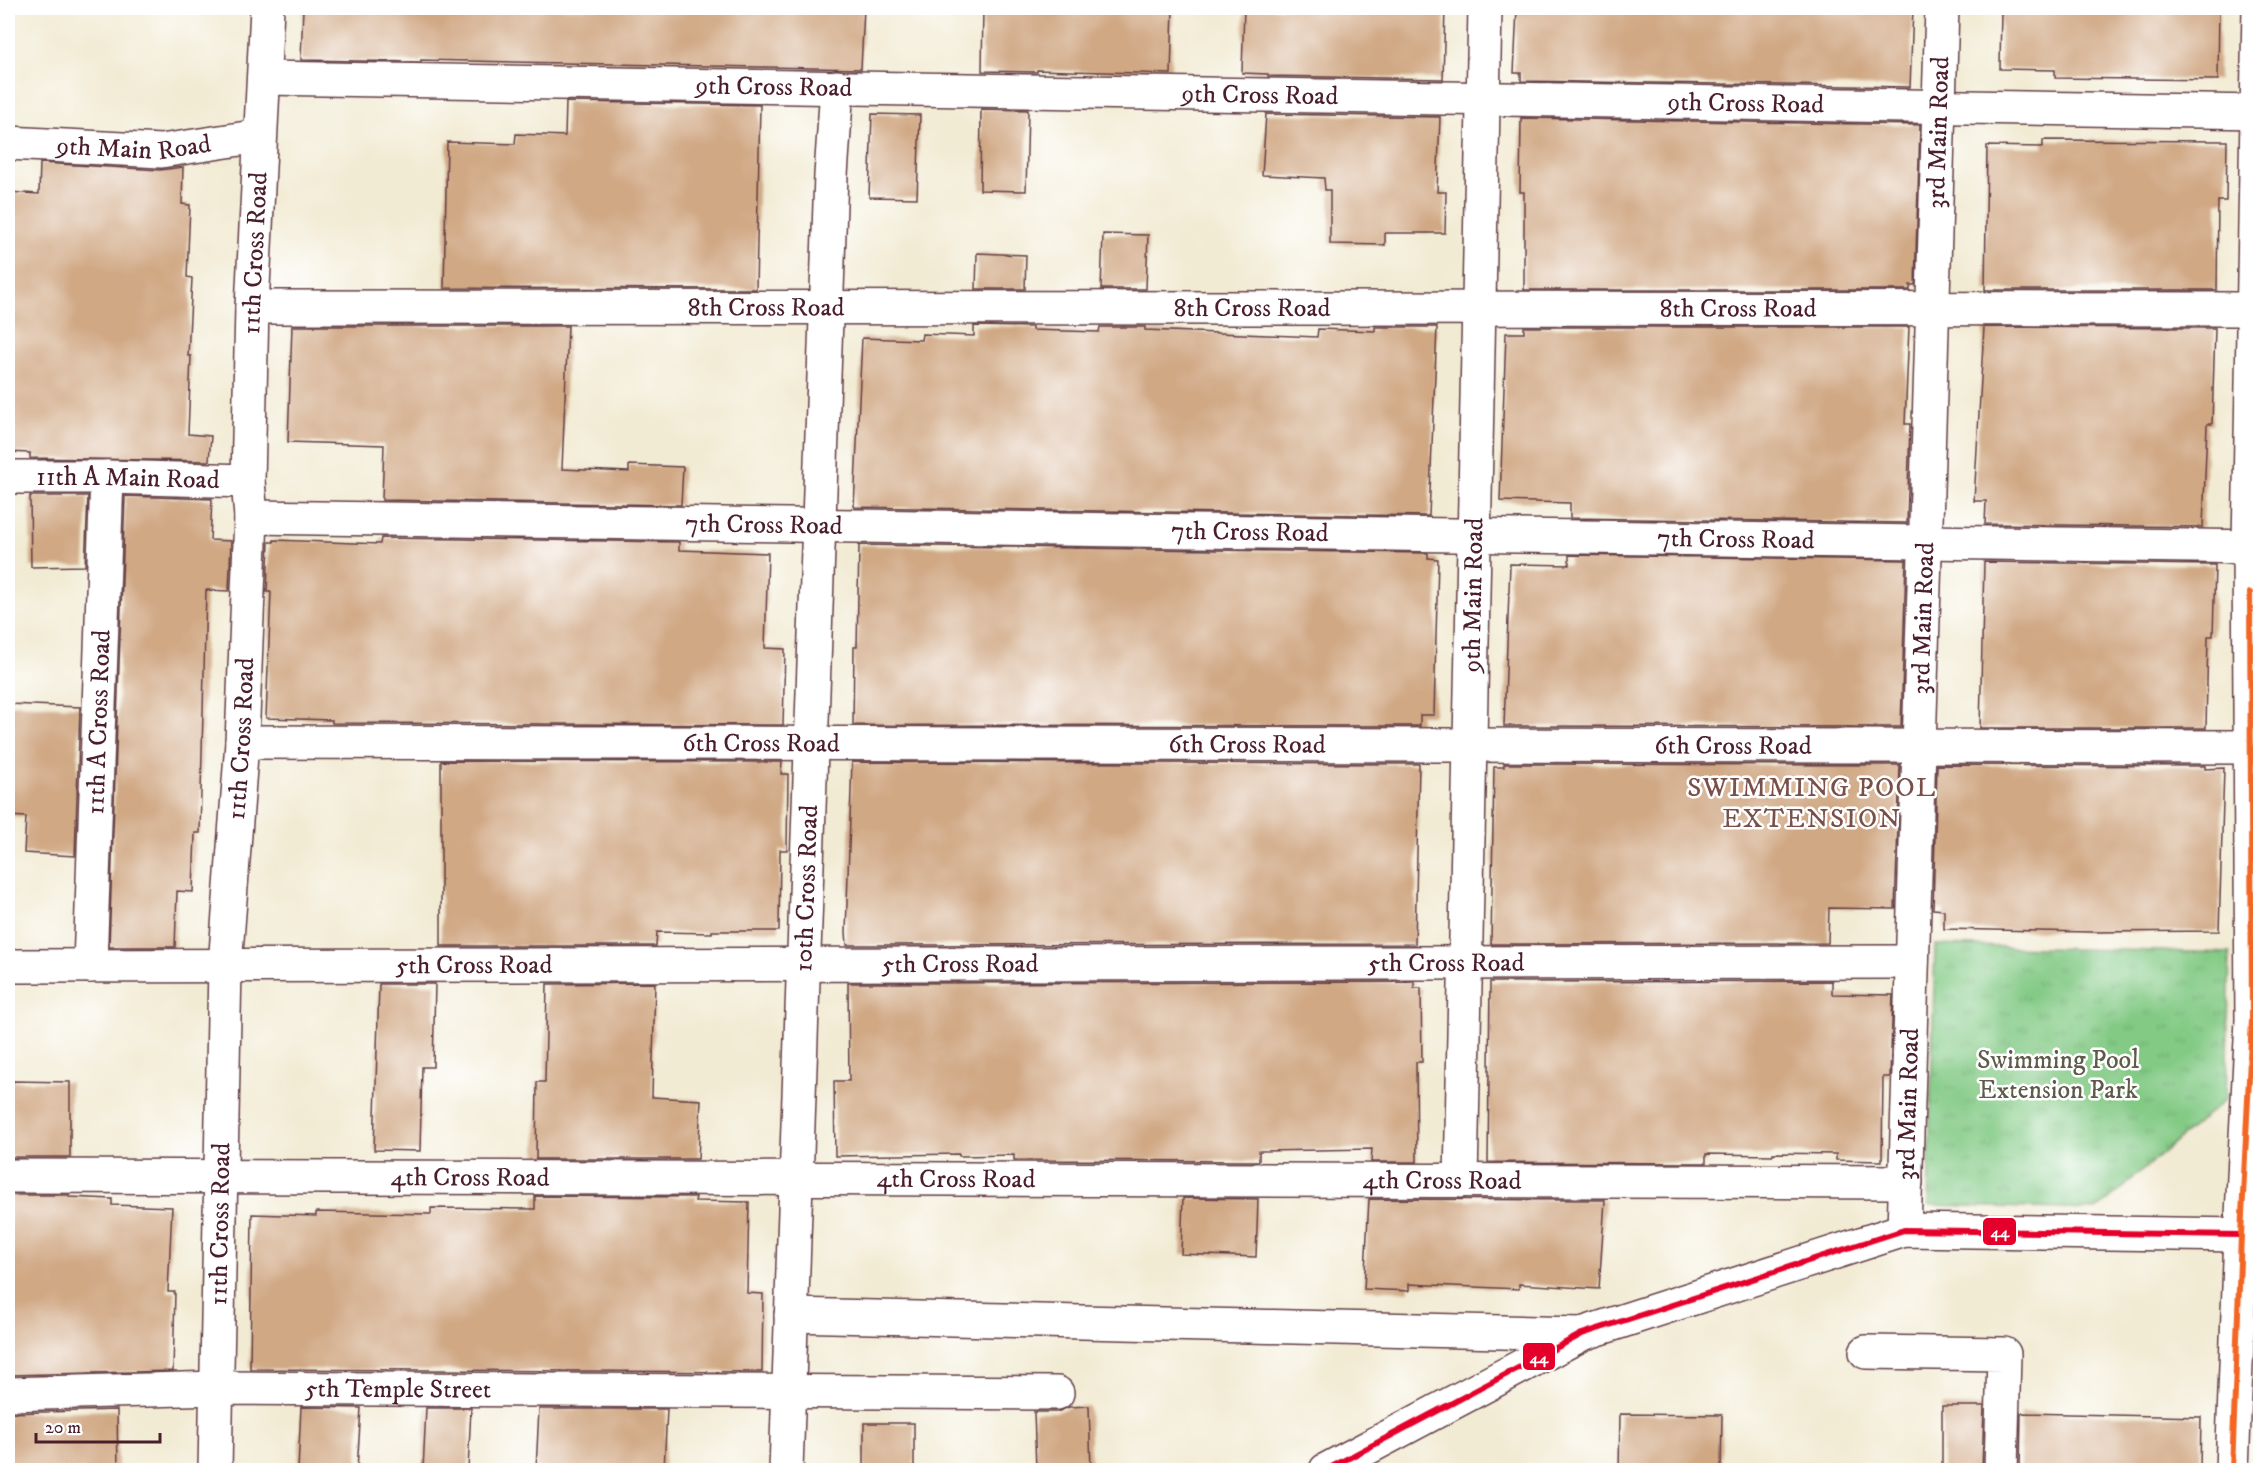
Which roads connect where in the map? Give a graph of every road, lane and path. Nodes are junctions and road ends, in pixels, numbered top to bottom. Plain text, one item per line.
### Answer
1 (267, 8) edge
2 (1485, 8) edge
3 (1942, 8) edge
4 (2259, 8) edge
5 (264, 78) junction
6 (837, 87) junction
7 (1483, 99) junction
8 (1939, 105) junction
9 (2258, 112) edge
10 (260, 136) junction
11 (8, 143) edge
12 (252, 307) junction
13 (826, 307) junction
14 (1479, 308) junction
15 (1933, 309) junction
16 (2254, 309) junction
17 (8, 477) edge
18 (107, 477) junction
19 (248, 481) junction
20 (251, 517) junction
21 (819, 525) junction
22 (1474, 534) junction
23 (1926, 541) junction
24 (2255, 546) edge
25 (242, 742) junction
26 (811, 743) junction
27 (1470, 745) junction
28 (1920, 746) junction
29 (2251, 747) junction
30 (1912, 962) junction
31 (1465, 963) junction
32 (804, 964) junction
33 (8, 966) edge
34 (90, 966) junction
35 (225, 966) junction
36 (2256, 1018) edge
37 (8, 1176) edge
38 (220, 1177) junction
39 (796, 1179) junction
40 (1461, 1181) junction
41 (1906, 1182) junction
42 (1904, 1230) junction
43 (2241, 1235) junction
44 (791, 1315) junction
45 (1582, 1334) junction
46 (1866, 1352) dead end
47 (217, 1388) junction
48 (788, 1392) junction
49 (1057, 1393) dead end
50 (8, 1394) edge
51 (215, 1470) edge
52 (786, 1470) edge
53 (1326, 1470) edge
54 (2001, 1470) edge
55 (2232, 1470) edge

1 - 5 street, 11th Cross Road
2 - 7 street, 9th Main Road
3 - 8 street, 3rd Main Road
4 - 9 street
5 - 6 street, 9th Cross Road
5 - 10 street, 11th Cross Road
6 - 7 street, 9th Cross Road
6 - 13 street, 10th Cross Road
7 - 8 street, 9th Cross Road
7 - 14 street, 9th Main Road
8 - 9 street, 9th Cross Road
8 - 15 street, 3rd Main Road
9 - 16 street
10 - 11 street, 9th Main Road
10 - 12 street, 11th Cross Road
12 - 13 street, 8th Cross Road
12 - 19 street, 11th Cross Road
13 - 14 street, 8th Cross Road
13 - 21 street, 10th Cross Road
14 - 15 street, 8th Cross Road
14 - 22 street, 9th Main Road
15 - 16 street, 8th Cross Road
15 - 23 street, 3rd Main Road
16 - 24 street
17 - 18 street, 11th A Main Road
18 - 19 street, 11th A Main Road
18 - 34 street, 11th A Cross Road
19 - 20 street, 11th Cross Road
20 - 21 street, 7th Cross Road
20 - 25 street, 11th Cross Road
21 - 22 street, 7th Cross Road
21 - 26 street, 10th Cross Road
22 - 23 street, 7th Cross Road
22 - 27 street, 9th Main Road
23 - 24 street, 7th Cross Road
23 - 28 street, 3rd Main Road
24 - 29 street
25 - 26 street, 6th Cross Road
25 - 35 street, 11th Cross Road
26 - 27 street, 6th Cross Road
26 - 32 street, 10th Cross Road
27 - 28 street, 6th Cross Road
27 - 31 street, 9th Main Road
28 - 29 street, 6th Cross Road
28 - 30 street, 3rd Main Road
29 - 36 street
30 - 31 street, 5th Cross Road
30 - 41 street, 3rd Main Road
31 - 32 street, 5th Cross Road
31 - 40 street, 9th Main Road
32 - 35 street, 5th Cross Road
32 - 39 street, 10th Cross Road
33 - 34 street, 5th Cross Road
34 - 35 street, 5th Cross Road
35 - 38 street, 11th Cross Road
36 - 43 street
37 - 38 street, 4th Cross Road
38 - 39 street, 4th Cross Road
38 - 47 street, 11th Cross Road
39 - 40 street, 4th Cross Road
39 - 44 street, 10th Cross Road
40 - 41 street, 4th Cross Road
41 - 42 street, 3rd Main Road
42 - 43 street
42 - 45 street
43 - 55 street
44 - 45 street
44 - 48 street, 10th Cross Road
45 - 53 street
46 - 54 street
47 - 48 street, 5th Temple Street
47 - 50 street, 5th Temple Street
47 - 51 street, 11th Cross Road
48 - 49 street, 5th Temple Street
48 - 52 street, 10th Cross Road

